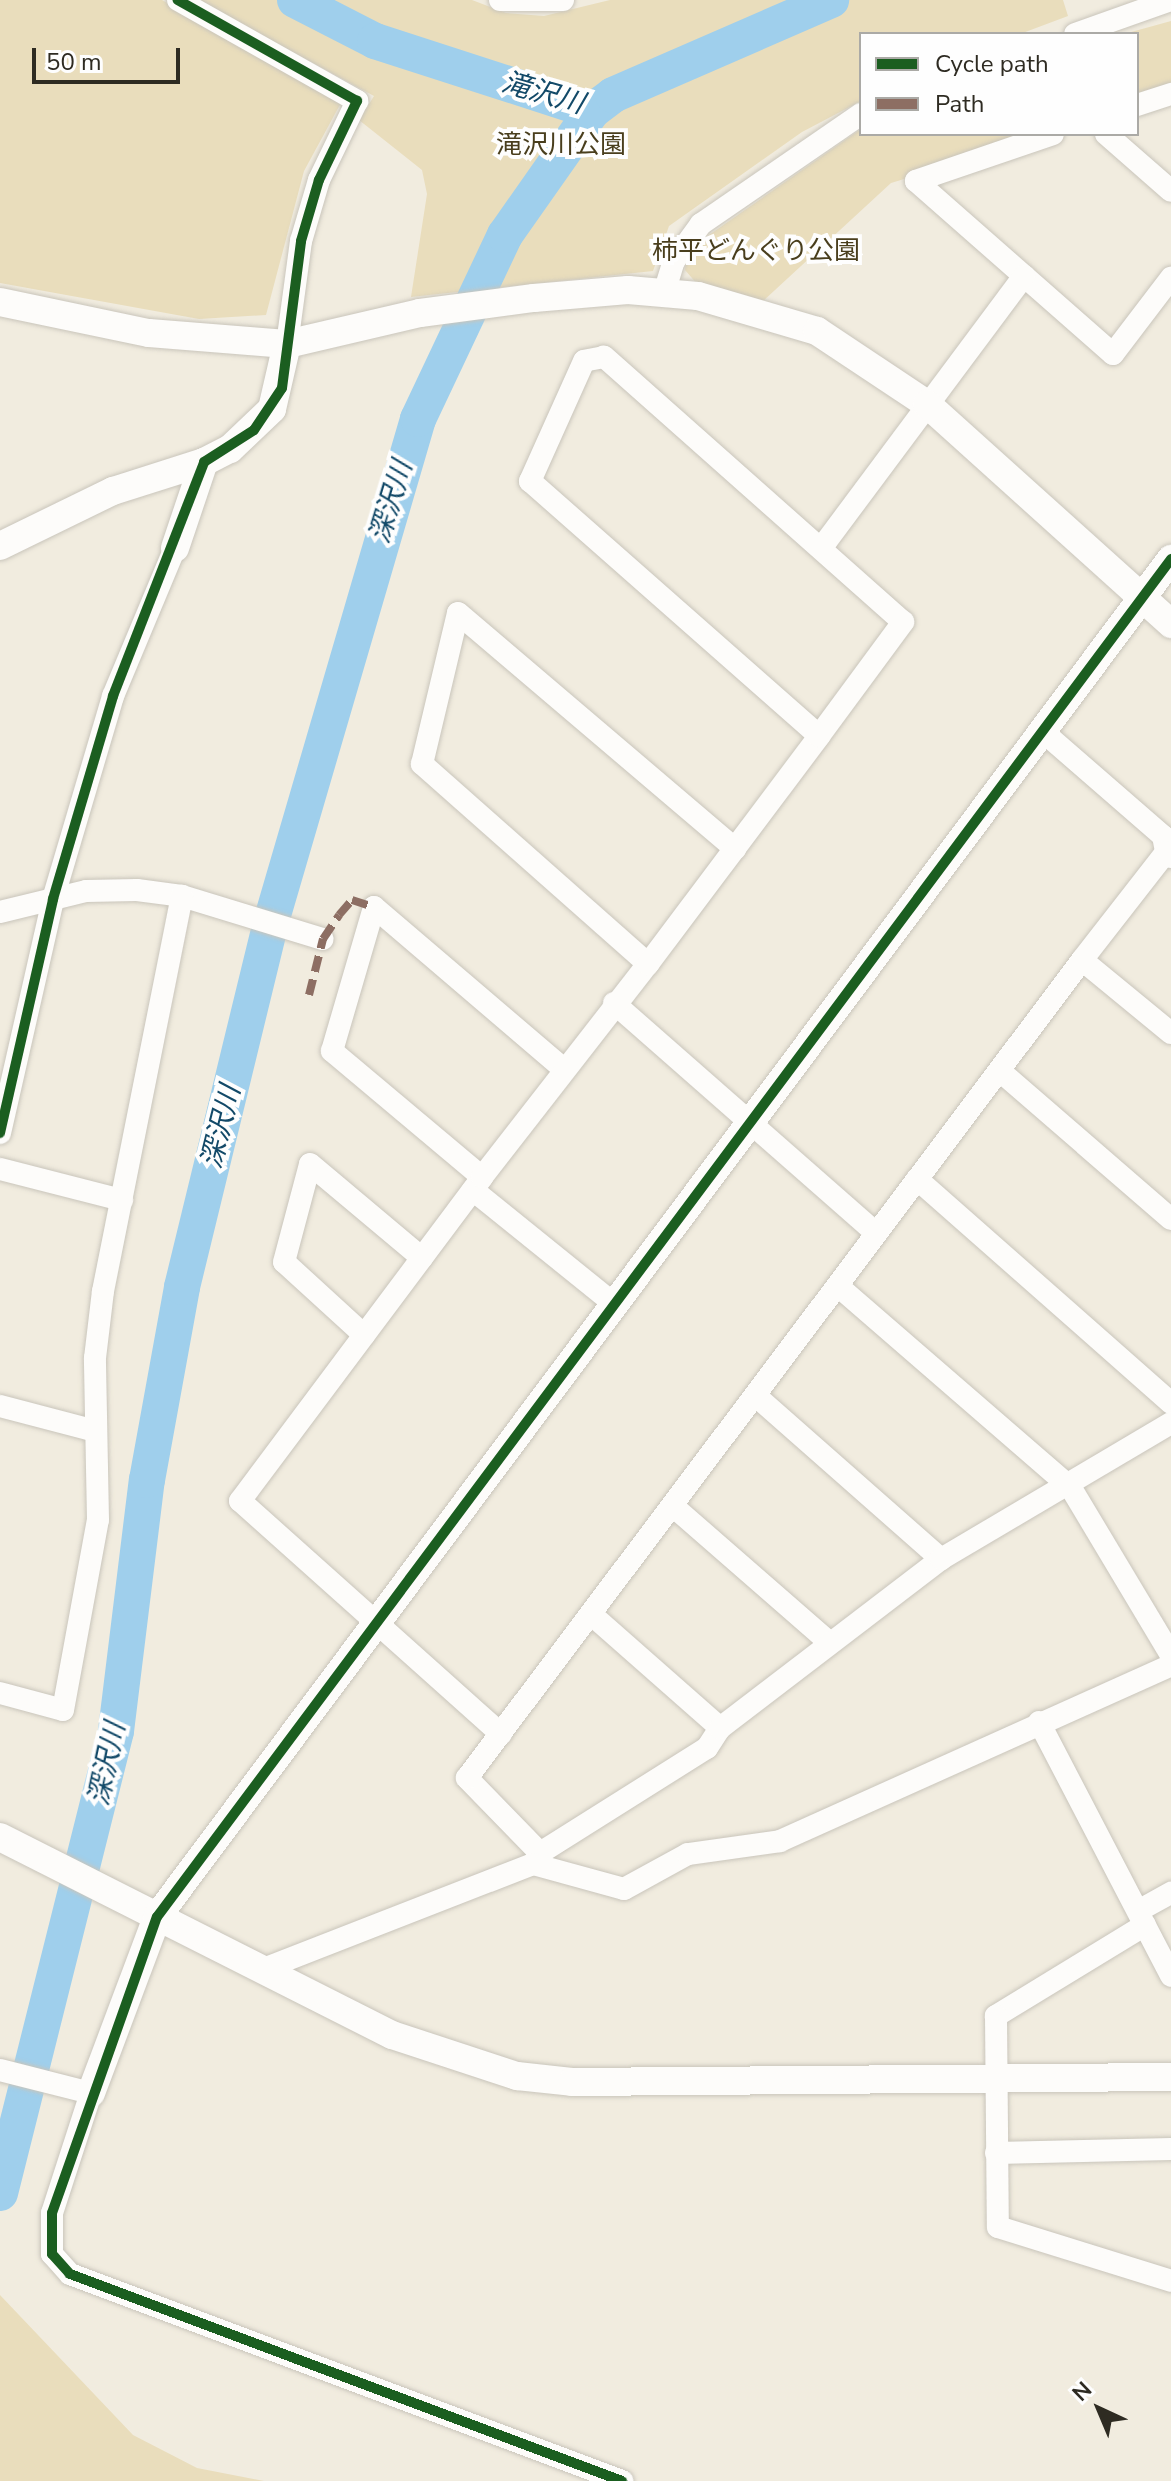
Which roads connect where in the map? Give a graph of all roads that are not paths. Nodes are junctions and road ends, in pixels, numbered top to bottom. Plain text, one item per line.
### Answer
1 (178, 0) edge
2 (500, 0) edge
3 (563, 0) edge
4 (1171, 0) edge
5 (1081, 32) edge
6 (1171, 94) edge
7 (1139, 104) edge
8 (859, 115) edge
9 (1047, 136) edge
10 (1108, 136) edge
11 (1171, 191) edge
12 (1024, 276) junction
13 (1171, 278) edge
14 (664, 293) junction
15 (0, 302) edge
16 (287, 344) junction
17 (927, 404) junction
18 (204, 462) junction
19 (0, 546) edge
20 (822, 547) junction
21 (175, 548) joint
22 (1171, 559) edge
23 (1141, 598) junction
24 (1171, 624) edge
25 (1041, 730) junction
26 (819, 736) junction
27 (735, 849) junction
28 (1168, 855) edge
29 (182, 896) junction
30 (53, 899) junction
31 (0, 912) edge
32 (323, 939) dead end
33 (1082, 960) junction
34 (648, 964) junction
35 (614, 1003) junction
36 (1171, 1033) edge
37 (564, 1069) junction
38 (1000, 1071) junction
39 (750, 1120) junction
40 (0, 1133) edge
41 (0, 1169) edge
42 (917, 1179) junction
43 (477, 1183) junction
44 (122, 1200) junction
45 (1171, 1219) edge
46 (876, 1233) junction
47 (422, 1258) junction
48 (838, 1286) junction
49 (613, 1303) junction
50 (364, 1335) junction
51 (756, 1396) junction
52 (1171, 1403) edge
53 (0, 1406) edge
54 (95, 1431) junction
55 (1167, 1433) edge
56 (1071, 1488) junction
57 (674, 1507) junction
58 (941, 1559) junction
59 (592, 1615) junction
60 (372, 1621) junction
61 (830, 1643) junction
62 (1171, 1655) edge
63 (1171, 1665) edge
64 (0, 1693) edge
65 (1039, 1722) junction
66 (720, 1728) junction
67 (501, 1734) junction
68 (0, 1837) edge
69 (537, 1858) junction
70 (1171, 1893) edge
71 (157, 1917) junction
72 (1142, 1918) junction
73 (261, 1970) junction
74 (1171, 1976) edge
75 (0, 2070) edge
76 (1171, 2077) edge
77 (995, 2079) junction
78 (90, 2093) junction
79 (1171, 2149) edge
80 (996, 2153) junction
81 (1171, 2281) edge
82 (622, 2481) edge

1 - 16 street
2 - 3 street
4 - 5 street
6 - 7 street
8 - 14 street
9 - 12 street
10 - 11 street
12 - 13 street
12 - 17 street
14 - 16 street
14 - 17 street
15 - 16 street
16 - 18 street
17 - 20 street
17 - 23 street
18 - 19 street
18 - 21 street
20 - 26 street
20 - 26 street
21 - 30 street
22 - 23 street
23 - 24 street
23 - 25 street
25 - 28 street
25 - 39 street
26 - 27 street
27 - 34 street
27 - 34 street
28 - 33 street
29 - 30 street
29 - 32 street
29 - 44 street
30 - 31 street
30 - 40 street
33 - 36 street
33 - 38 street
34 - 35 street
35 - 37 street
35 - 39 street
37 - 43 street
37 - 43 street
38 - 42 street
38 - 45 street
39 - 46 street
39 - 49 street
41 - 44 street
42 - 46 street
42 - 52 street
43 - 47 street
43 - 49 street
44 - 54 street
46 - 48 street
47 - 50 street
47 - 50 street
48 - 51 street
48 - 56 street
49 - 60 street
50 - 60 street
51 - 57 street
51 - 58 street
53 - 54 street
54 - 64 street
55 - 56 street
56 - 58 street
56 - 62 street
57 - 59 street
57 - 61 street
58 - 61 street
59 - 66 street
59 - 67 street
60 - 67 street
60 - 71 street
61 - 66 street
63 - 65 street
65 - 69 street
65 - 72 street
66 - 69 street
67 - 69 street
68 - 71 street
69 - 73 street
70 - 72 street
71 - 73 street
71 - 78 street
72 - 74 street
72 - 77 street
73 - 77 street
75 - 78 street
76 - 77 street
77 - 80 street
78 - 82 street
79 - 80 street
80 - 81 street

